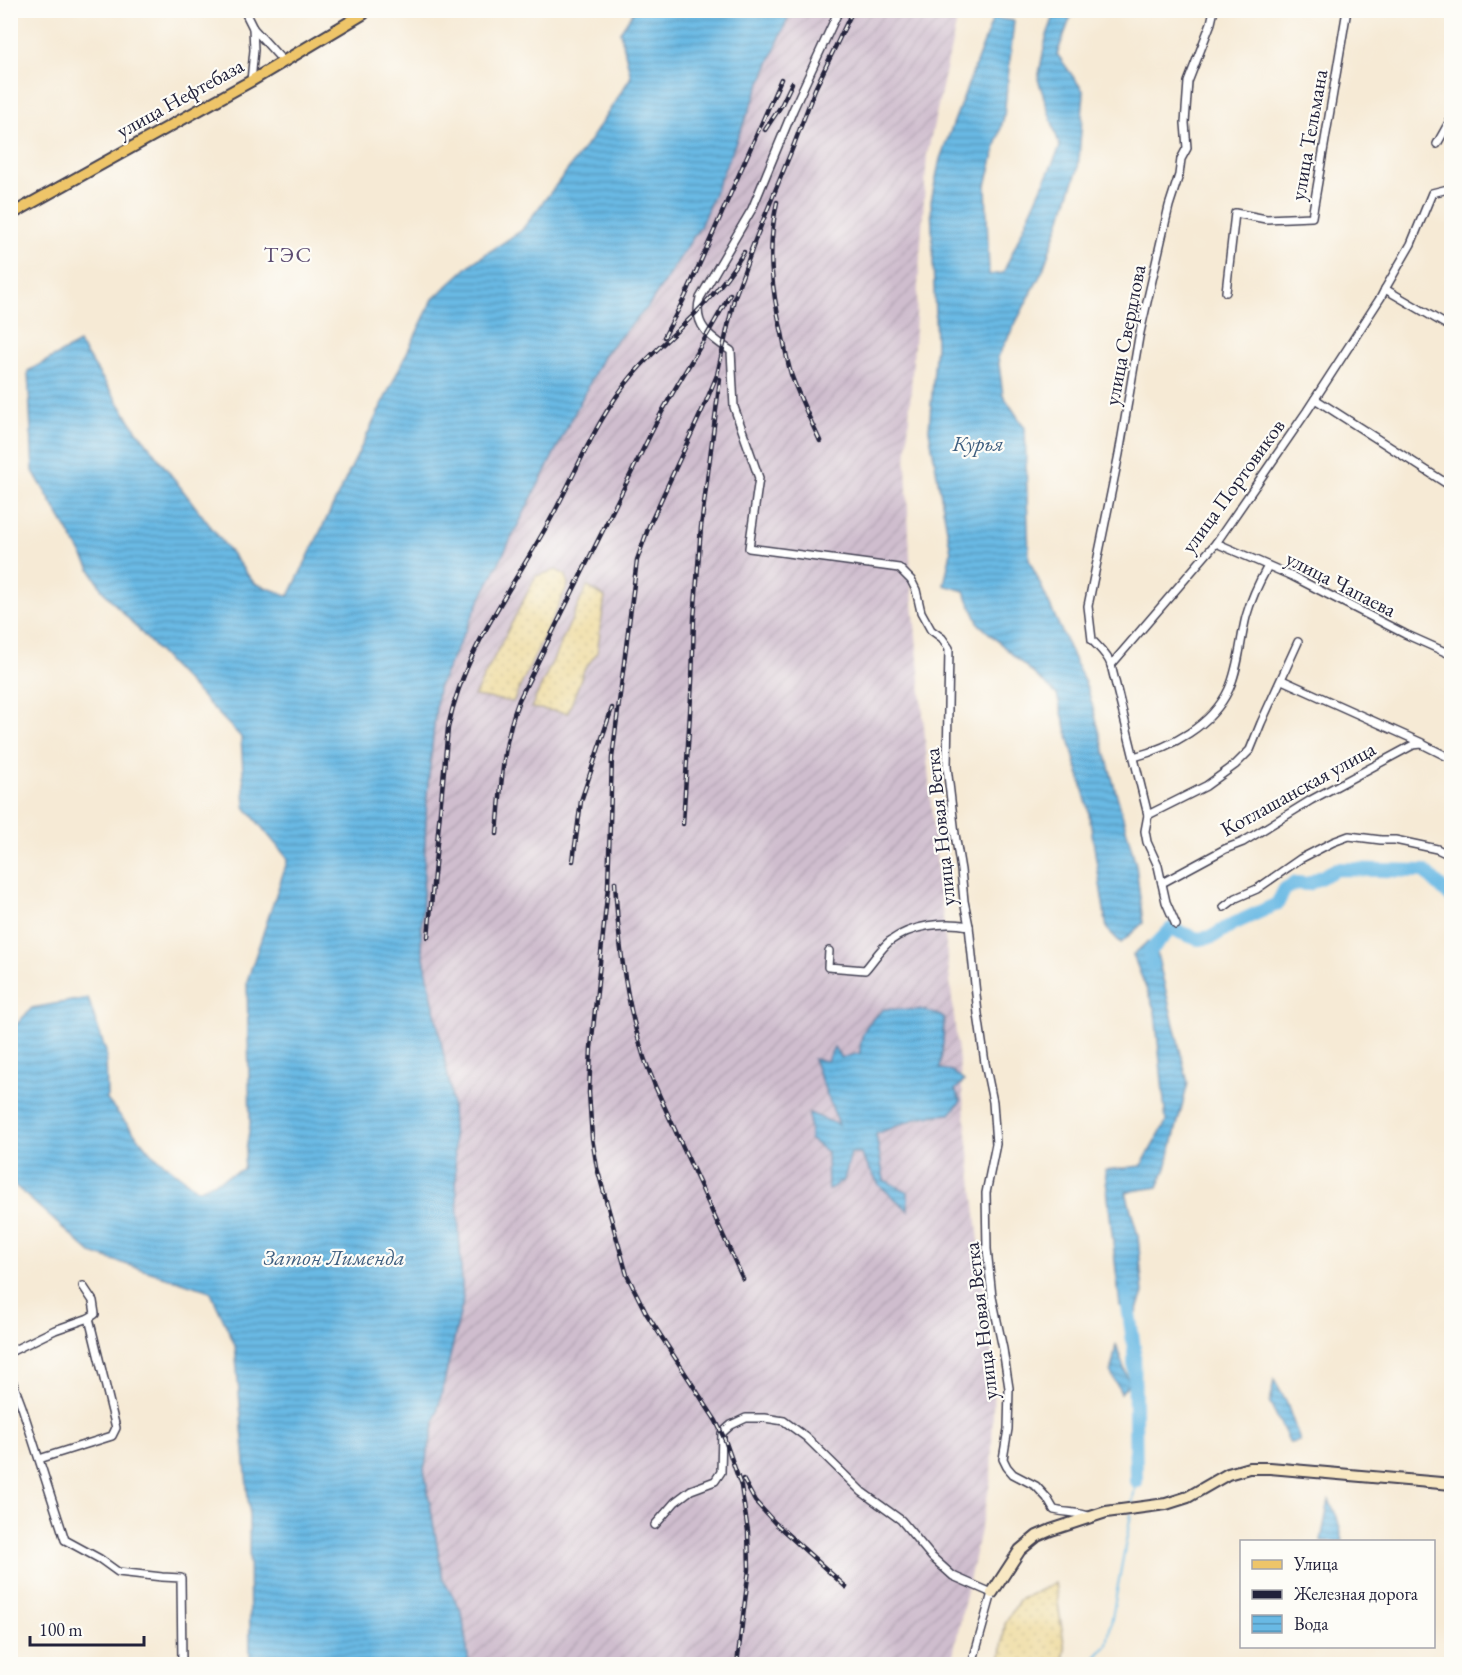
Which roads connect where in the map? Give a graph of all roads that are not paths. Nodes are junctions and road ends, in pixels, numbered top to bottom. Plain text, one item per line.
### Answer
1 (244, 10) edge
2 (365, 10) edge
3 (839, 10) edge
4 (1214, 10) edge
5 (1347, 10) edge
6 (253, 28) junction
7 (283, 61) junction
8 (251, 81) junction
9 (1452, 117) edge
10 (1437, 144) dead end
11 (1450, 188) edge
12 (10, 215) edge
13 (1385, 289) junction
14 (1226, 292) dead end
15 (1452, 328) edge
16 (1314, 399) junction
17 (1452, 487) edge
18 (1215, 543) junction
19 (1268, 566) junction
20 (1298, 642) dead end
21 (1452, 655) edge
22 (1111, 665) junction
23 (1282, 680) junction
24 (1422, 744) junction
25 (1134, 757) junction
26 (1452, 759) edge
27 (1148, 815) junction
28 (1452, 856) edge
29 (1162, 883) junction
30 (1224, 907) dead end
31 (1176, 925) dead end
32 (969, 926) junction
33 (829, 951) dead end
34 (83, 1286) dead end
35 (88, 1318) junction
36 (10, 1352) edge
37 (10, 1375) edge
38 (39, 1459) junction
39 (1452, 1484) edge
40 (1091, 1517) junction
41 (655, 1525) dead end
42 (992, 1593) junction
43 (182, 1665) edge
44 (972, 1665) edge

1 - 6 street
2 - 7 main road, улица Нефтебаза
3 - 32 street, улица Новая Ветка
4 - 22 street, улица Свердлова
5 - 14 street, улица Тельмана
6 - 7 street
6 - 8 street
7 - 8 main road, улица Нефтебаза
8 - 12 main road, улица Нефтебаза
9 - 10 street
11 - 13 street, улица Портовиков
13 - 15 street
13 - 16 street, улица Портовиков
16 - 17 street
16 - 18 street, улица Портовиков
18 - 19 street, улица Чапаева
18 - 22 street, улица Портовиков
19 - 21 street, улица Чапаева
19 - 25 street
20 - 23 street
22 - 25 street
23 - 24 street
23 - 27 street
24 - 26 street
24 - 29 street, Котлашанская улица
25 - 27 street
27 - 29 street
28 - 30 street
29 - 31 street
32 - 33 street, улица Новая Ветка
32 - 40 street, улица Новая Ветка
34 - 35 street
35 - 36 street
35 - 38 street
37 - 38 street
38 - 43 street
39 - 40 street
40 - 42 street
41 - 42 street
42 - 44 street

